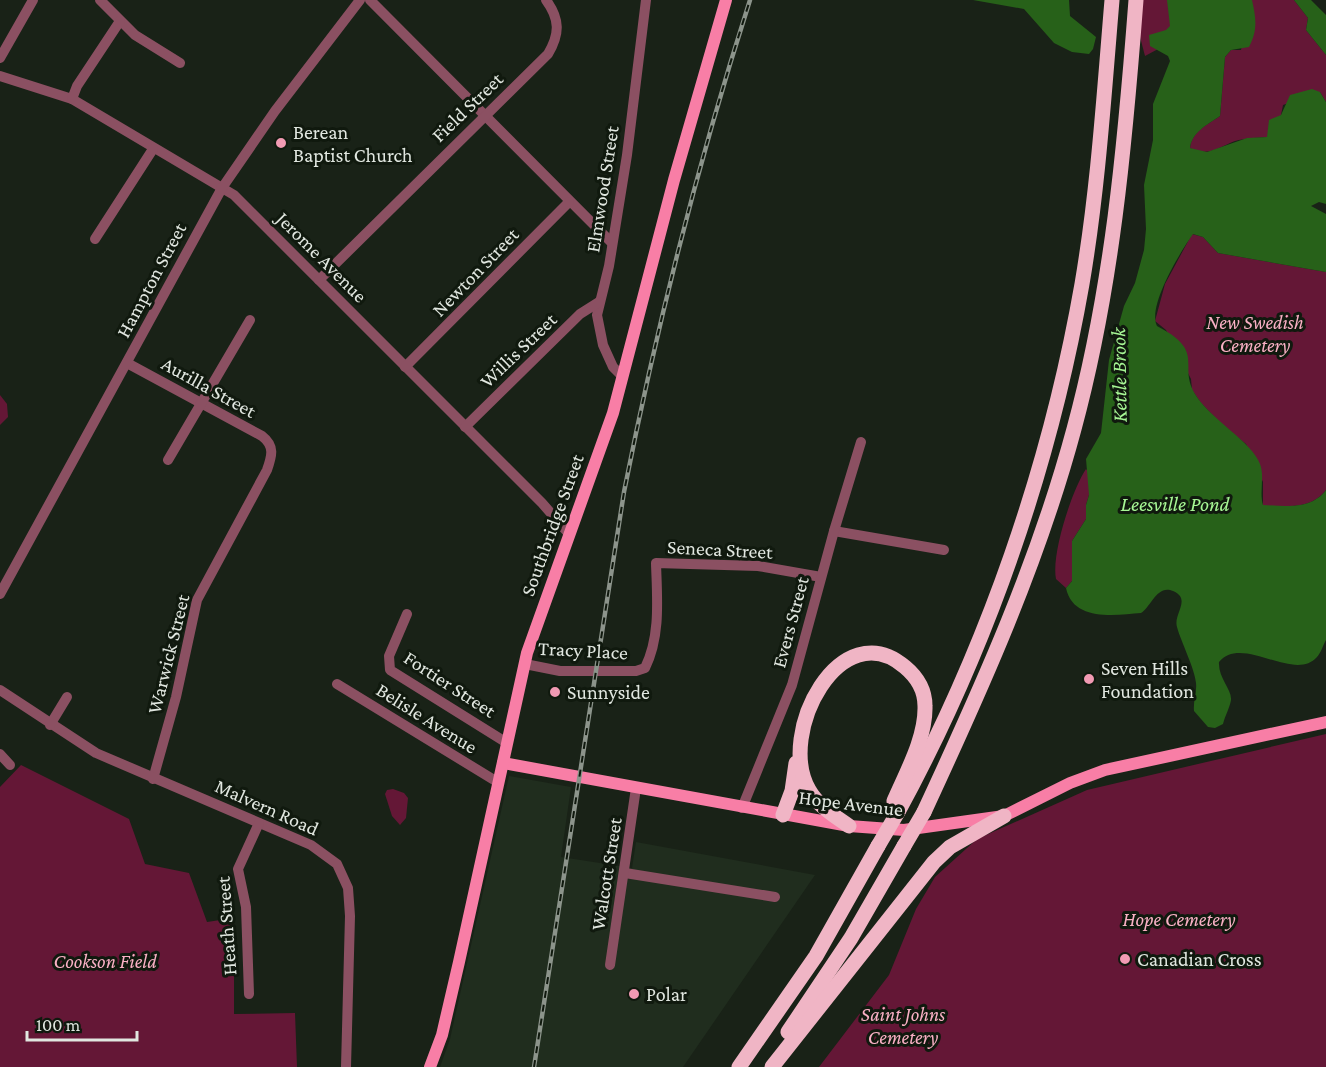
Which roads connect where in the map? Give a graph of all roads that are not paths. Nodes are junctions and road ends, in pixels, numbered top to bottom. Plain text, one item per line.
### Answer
1 (33, 0) edge
2 (100, 0) edge
3 (360, 0) edge
4 (370, 0) edge
5 (546, 0) edge
6 (646, 0) edge
7 (726, 0) edge
8 (1112, 0) edge
9 (1136, 0) edge
10 (120, 21) junction
11 (0, 58) edge
12 (180, 63) dead end
13 (0, 76) edge
14 (72, 99) junction
15 (484, 114) junction
16 (153, 149) junction
17 (222, 188) junction
18 (569, 202) junction
19 (95, 239) dead end
20 (612, 243) junction
21 (319, 280) junction
22 (599, 302) junction
23 (250, 320) dead end
24 (127, 363) junction
25 (405, 367) junction
26 (623, 377) junction
27 (203, 404) junction
28 (465, 428) junction
29 (861, 442) dead end
30 (271, 445) joint
31 (168, 460) dead end
32 (834, 531) junction
33 (569, 534) junction
34 (944, 550) dead end
35 (656, 568) joint
36 (821, 577) junction
37 (0, 594) edge
38 (407, 614) dead end
39 (525, 664) junction
40 (337, 684) dead end
41 (0, 690) edge
42 (67, 697) dead end
43 (1326, 722) edge
44 (50, 725) junction
45 (507, 743) junction
46 (799, 745) junction
47 (0, 754) edge
48 (503, 763) junction
49 (10, 765) dead end
50 (153, 779) junction
51 (499, 783) junction
52 (636, 788) junction
53 (742, 807) junction
54 (894, 812) junction
55 (783, 815) junction
56 (1004, 816) junction
57 (259, 823) junction
58 (849, 826) junction
59 (625, 873) junction
60 (775, 897) dead end
61 (610, 965) dead end
62 (249, 994) dead end
63 (346, 1067) edge
64 (430, 1067) edge
65 (739, 1067) edge
66 (765, 1067) edge
67 (772, 1067) edge

1 - 11 street
2 - 10 street
3 - 17 street, Hampton Street
4 - 15 street
5 - 15 street, Field Street
6 - 20 street, Elmwood Street
7 - 26 main road, Southbridge Street
8 - 54 highway
9 - 66 highway, bridge
10 - 12 street
10 - 14 street
13 - 14 street, Jerome Avenue
14 - 16 street, Jerome Avenue
15 - 18 street
15 - 21 street, Field Street
16 - 17 street, Jerome Avenue
16 - 19 street
17 - 21 street, Jerome Avenue
17 - 24 street, Hampton Street
18 - 20 street
18 - 25 street, Newton Street
20 - 22 street, Elmwood Street
21 - 25 street, Jerome Avenue
22 - 26 street, Elmwood Street
22 - 28 street, Willis Street
23 - 27 street
24 - 27 street, Aurilla Street
24 - 37 street, Hampton Street
25 - 28 street, Jerome Avenue
26 - 33 main road, Southbridge Street
27 - 30 street, Aurilla Street
27 - 31 street
28 - 33 street, Jerome Avenue
29 - 32 street, Evers Street
30 - 50 street, Warwick Street
32 - 34 street
32 - 36 street, Evers Street
33 - 39 main road, Southbridge Street
35 - 36 street, Seneca Street
35 - 39 street, Tracy Place
36 - 53 street, Evers Street
38 - 45 street, Fortier Street
39 - 45 main road, Southbridge Street
40 - 51 street, Belisle Avenue
41 - 44 street, Malvern Road
42 - 44 street
43 - 56 main road, Hope Avenue
44 - 50 street, Malvern Road
45 - 48 main road, Southbridge Street
46 - 54 highway
46 - 55 highway
46 - 58 highway
47 - 49 street
48 - 51 main road, Southbridge Street
48 - 52 main road, Hope Avenue
50 - 57 street, Malvern Road
51 - 64 main road, Southbridge Street
52 - 53 main road, Hope Avenue
52 - 59 street, Walcott Street
53 - 55 main road, Hope Avenue
54 - 65 highway, bridge
55 - 58 main road, Hope Avenue
56 - 58 main road, Hope Avenue
56 - 67 highway
57 - 62 street, Heath Street
57 - 63 street, Malvern Road
59 - 60 street
59 - 61 street, Walcott Street

